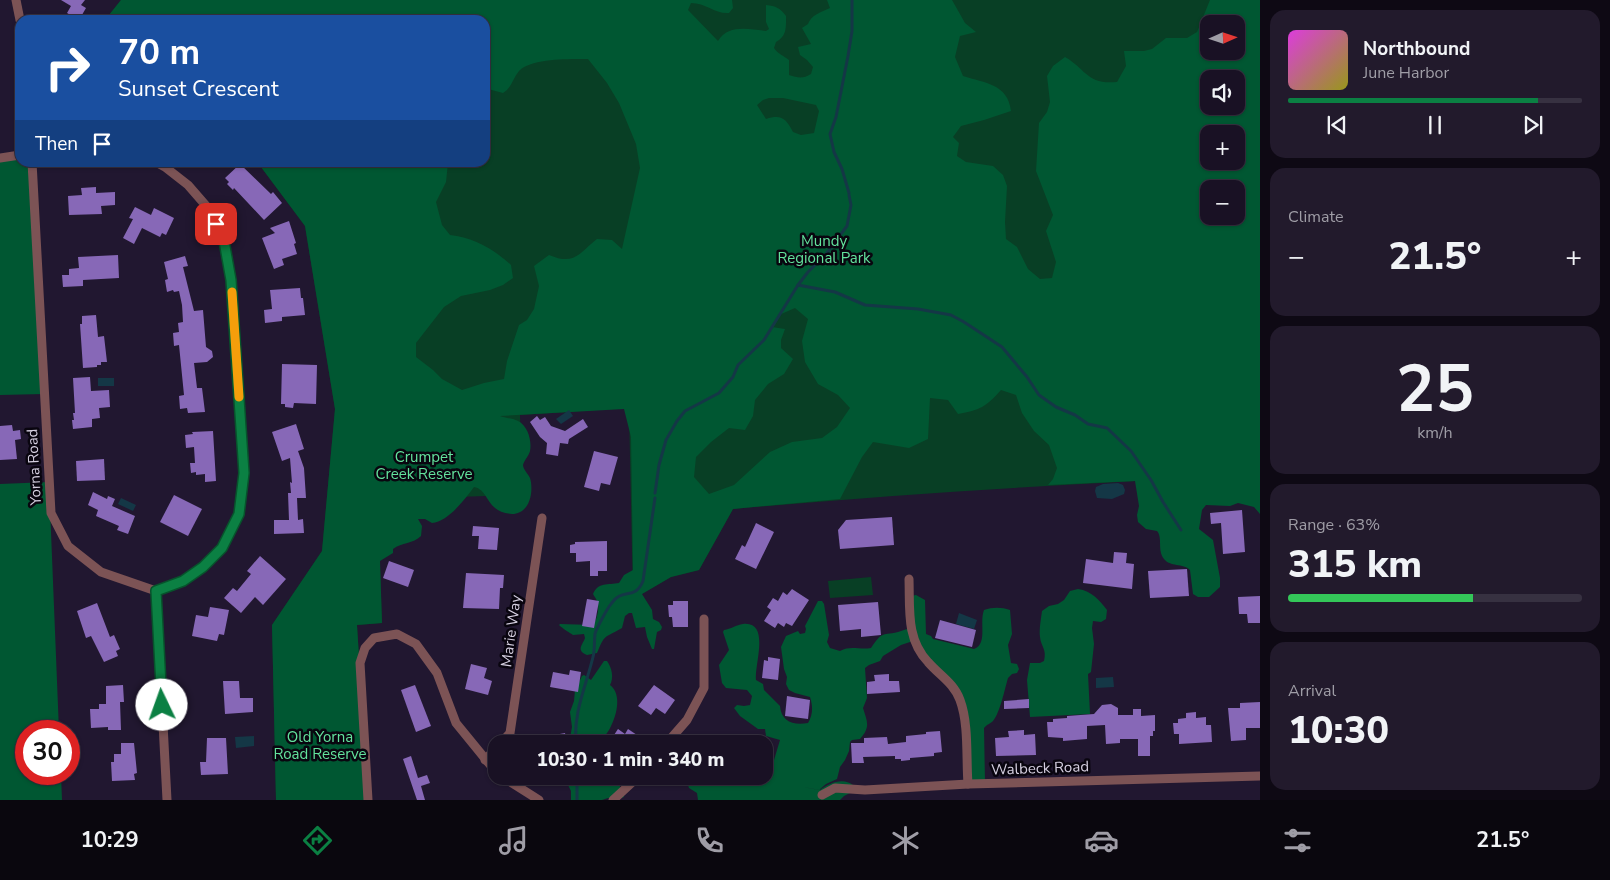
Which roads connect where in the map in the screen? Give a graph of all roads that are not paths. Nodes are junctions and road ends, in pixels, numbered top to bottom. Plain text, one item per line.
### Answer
1 (16, 0) edge
2 (19, 15) edge
3 (15, 156) edge
4 (0, 158) edge
5 (32, 167) edge
6 (165, 167) edge
7 (542, 518) dead end
8 (909, 579) dead end
9 (156, 591) junction
10 (704, 619) dead end
11 (508, 735) edge
12 (674, 735) edge
13 (488, 757) edge
14 (485, 760) junction
15 (488, 763) edge
16 (1260, 776) edge
17 (968, 784) junction
18 (515, 785) edge
19 (629, 785) edge
20 (822, 795) dead end
21 (167, 800) edge
22 (368, 800) edge
23 (539, 800) edge
24 (613, 800) edge

1 - 2 street
3 - 4 street
5 - 9 street, Yorna Road
6 - 9 street
7 - 11 street, Marie Way
8 - 17 street
9 - 21 street
10 - 12 street
13 - 14 street
14 - 15 street
14 - 22 street
16 - 17 street, Walbeck Road
17 - 20 street, Walbeck Road
18 - 23 street
19 - 24 street

